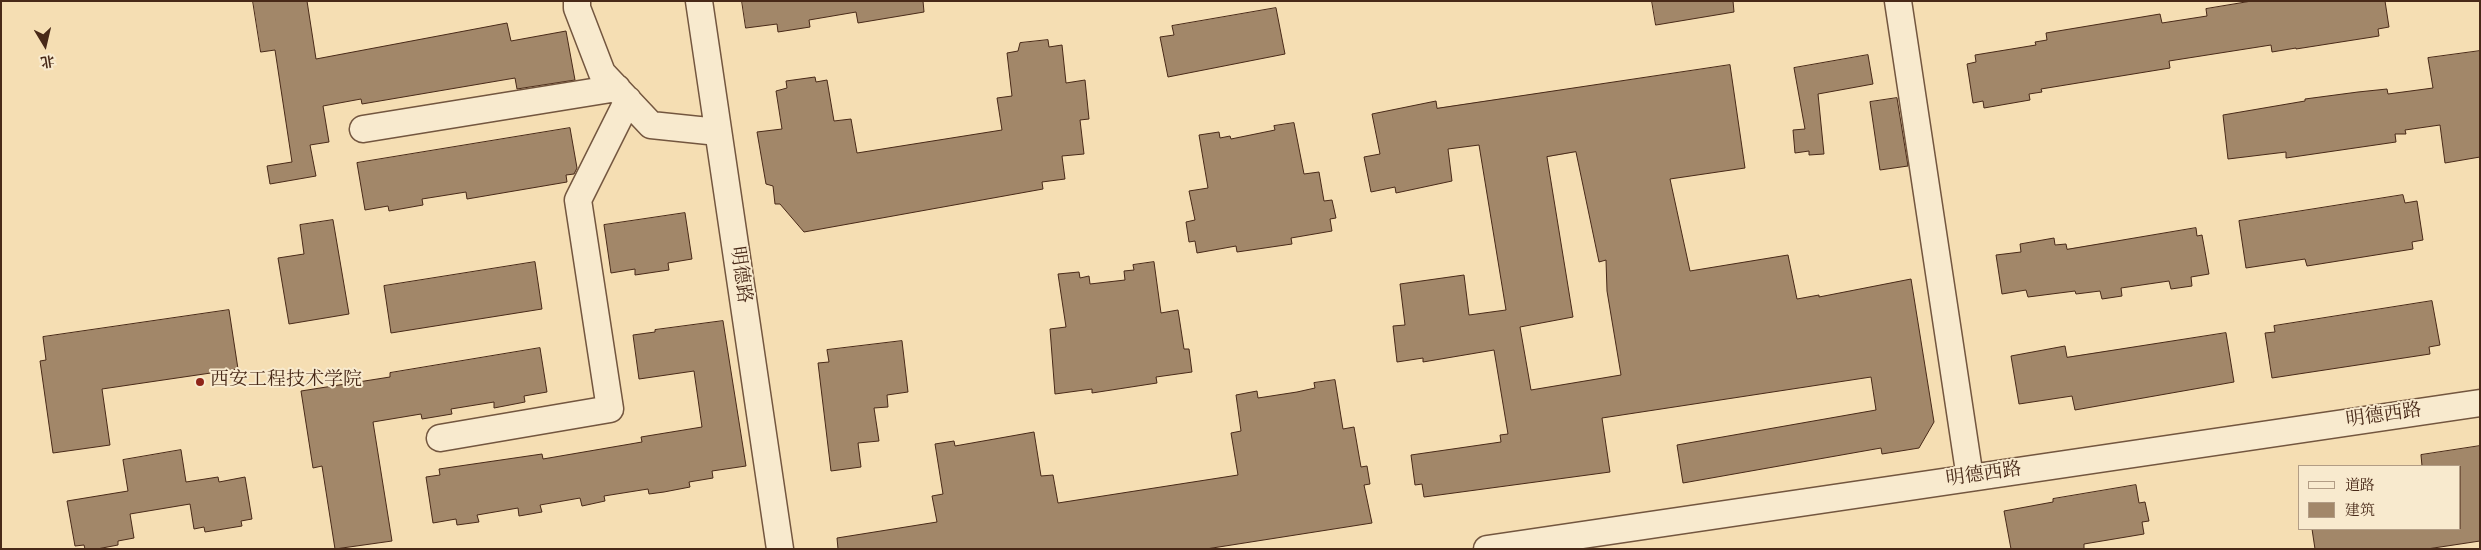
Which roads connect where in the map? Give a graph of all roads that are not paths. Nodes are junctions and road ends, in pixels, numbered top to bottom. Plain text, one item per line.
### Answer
1 (577, 1) edge
2 (698, 1) edge
3 (1898, 1) edge
4 (623, 94) junction
5 (363, 129) dead end
6 (718, 132) junction
7 (2480, 402) edge
8 (440, 438) dead end
9 (1970, 478) junction
10 (780, 549) edge
11 (1487, 549) edge

1 - 4 street
2 - 6 street, 明德路
3 - 9 street
4 - 5 street
4 - 6 street
4 - 8 street
6 - 10 street, 明德路
7 - 9 street, 明德西路
9 - 11 street, 明德西路

